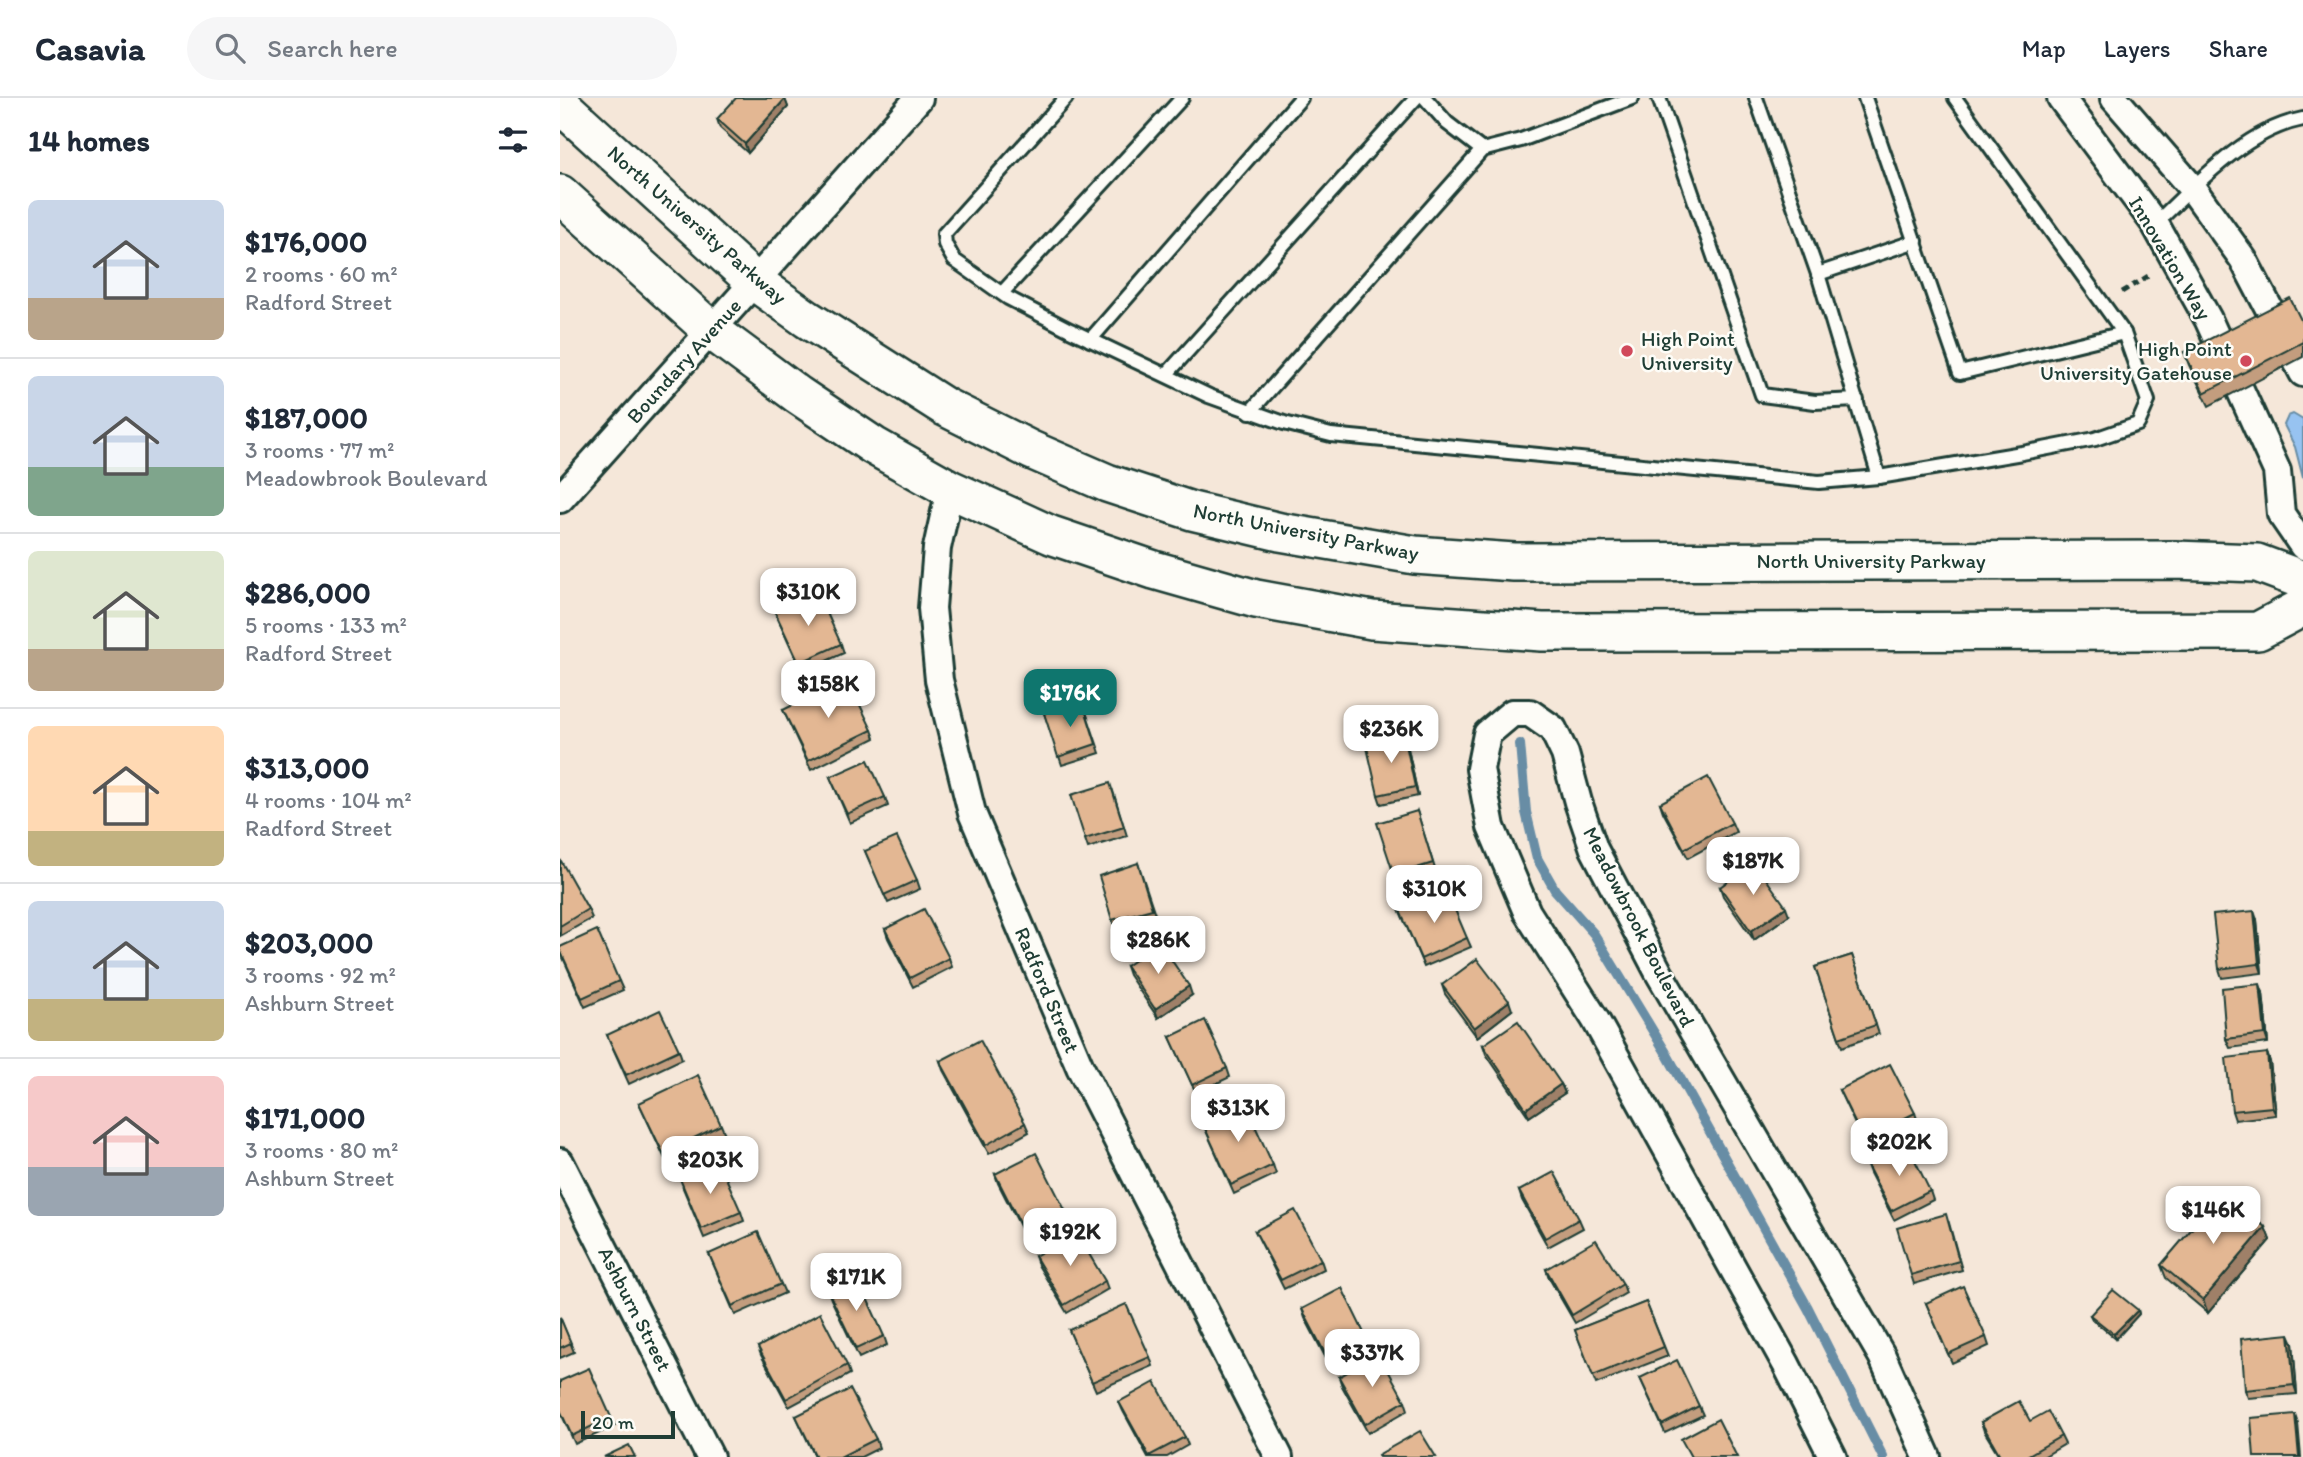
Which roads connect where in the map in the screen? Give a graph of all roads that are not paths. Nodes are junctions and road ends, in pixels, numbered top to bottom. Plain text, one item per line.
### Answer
1 (919, 98) edge
2 (1066, 98) edge
3 (1182, 98) edge
4 (1301, 98) edge
5 (1416, 98) edge
6 (1425, 98) edge
7 (1632, 98) edge
8 (1659, 98) edge
9 (1756, 98) edge
10 (1865, 98) edge
11 (1955, 98) edge
12 (2060, 98) edge
13 (2114, 98) edge
14 (560, 104) edge
15 (2303, 119) edge
16 (1482, 150) junction
17 (2192, 188) junction
18 (560, 194) edge
19 (2155, 224) junction
20 (1916, 241) junction
21 (1818, 274) junction
22 (755, 282) junction
23 (1002, 293) junction
24 (712, 331) junction
25 (2124, 333) junction
26 (1090, 340) junction
27 (2303, 373) edge
28 (1166, 375) junction
29 (1857, 400) junction
30 (1250, 412) junction
31 (1879, 477) junction
32 (950, 489) junction
33 (560, 499) edge
34 (2303, 546) edge
35 (2303, 580) edge
36 (2303, 607) edge
37 (560, 1162) edge
38 (709, 1457) edge
39 (1279, 1457) edge
40 (1833, 1457) edge
41 (1927, 1457) edge

1 - 22 street, Boundary Avenue
2 - 23 lane
3 - 23 lane
4 - 26 lane
5 - 28 lane
6 - 16 lane
7 - 16 lane
8 - 29 lane
9 - 21 lane
10 - 20 lane
11 - 25 lane
12 - 19 street, Innovation Way
13 - 17 street
14 - 22 main road, North University Parkway
15 - 17 lane
16 - 30 lane
17 - 19 lane
17 - 27 street
18 - 24 main road
19 - 34 street, Innovation Way
20 - 21 lane
20 - 25 lane
21 - 29 lane
22 - 24 street, Boundary Avenue
22 - 35 main road, North University Parkway
23 - 26 lane
24 - 32 main road
24 - 33 street, Boundary Avenue
25 - 31 lane
26 - 28 lane
28 - 30 lane
29 - 31 lane
30 - 31 lane
32 - 36 main road
32 - 39 street, Radford Street
37 - 38 street, Ashburn Street
40 - 41 street, Meadowbrook Boulevard

